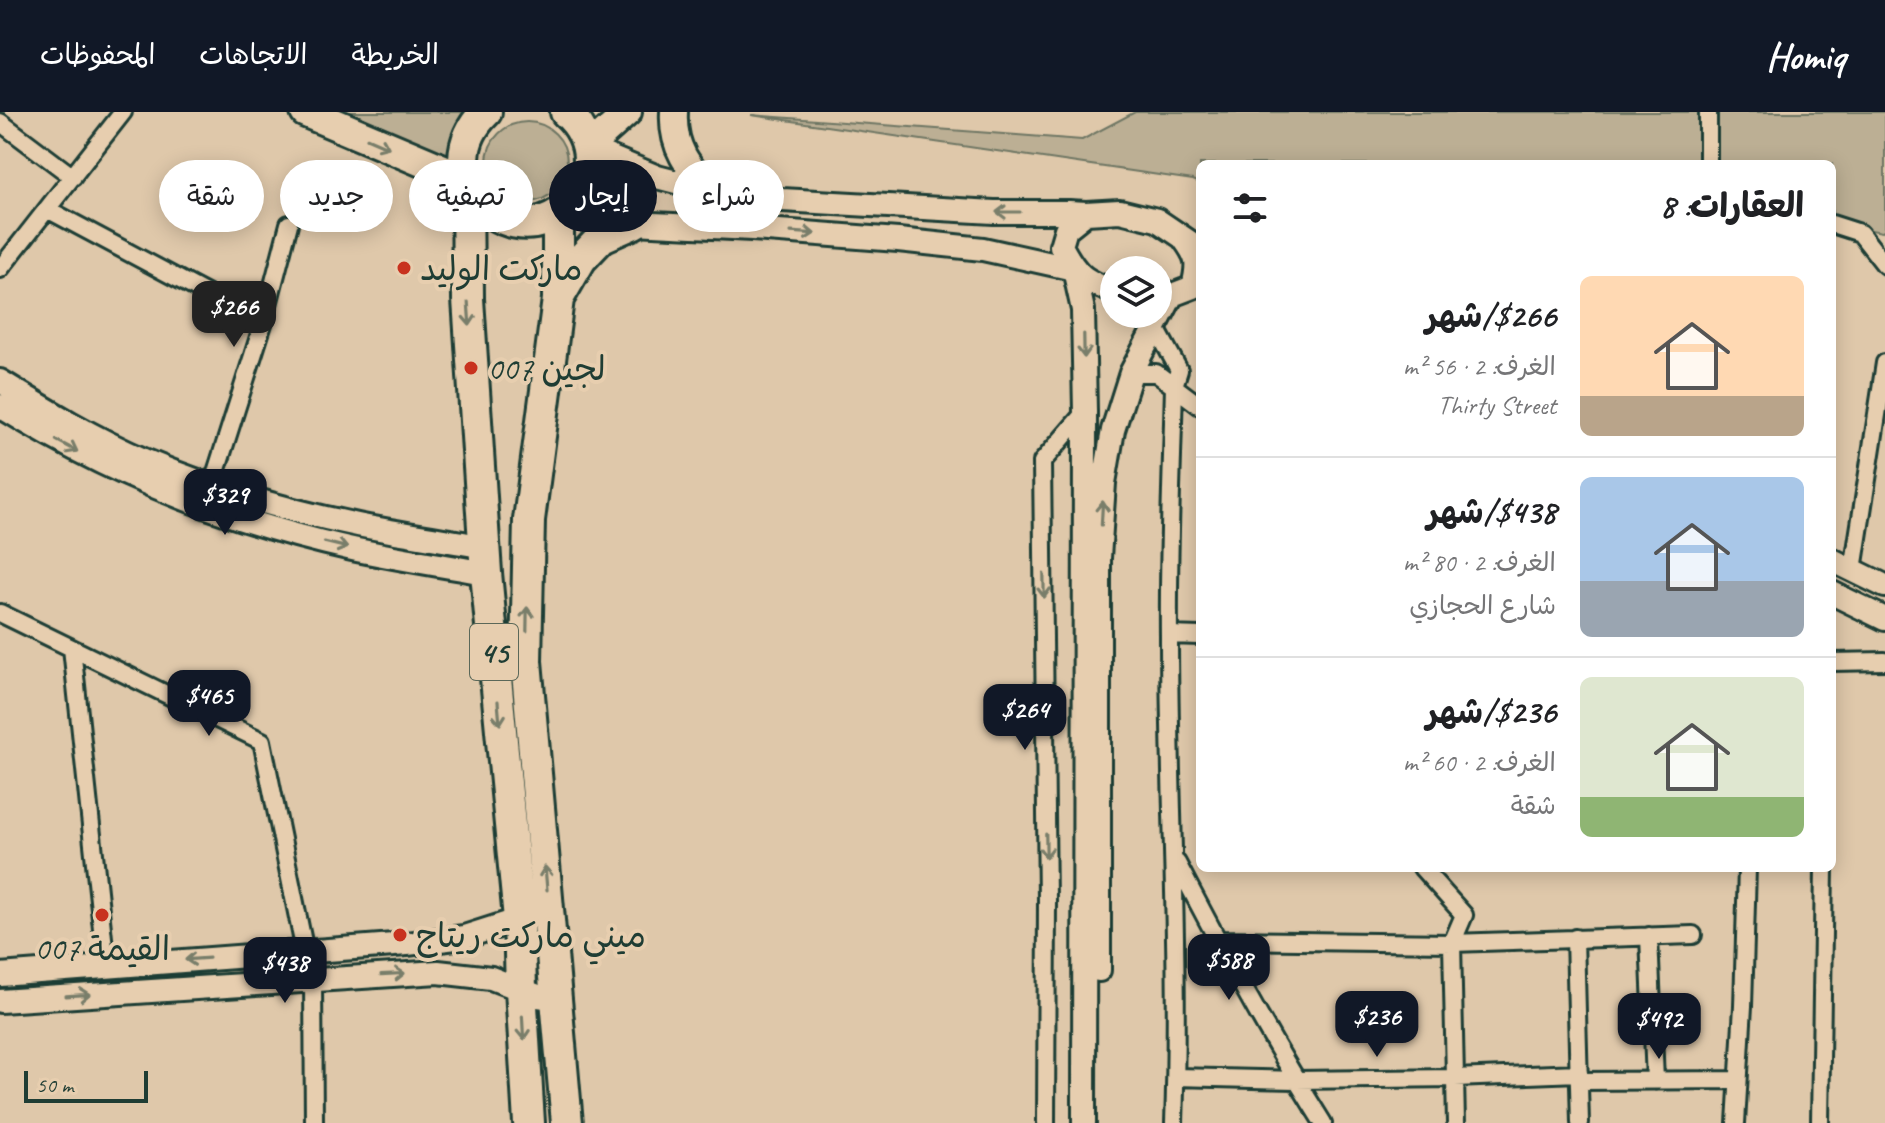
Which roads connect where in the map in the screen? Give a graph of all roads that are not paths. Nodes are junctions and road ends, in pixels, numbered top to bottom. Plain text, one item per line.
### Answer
1 (123, 112) edge
2 (306, 112) edge
3 (486, 112) edge
4 (566, 112) edge
5 (628, 112) edge
6 (674, 112) edge
7 (1708, 112) edge
8 (0, 122) edge
9 (588, 148) junction
10 (420, 160) edge
11 (464, 160) edge
12 (589, 160) edge
13 (686, 160) edge
14 (1708, 160) edge
15 (73, 177) junction
16 (673, 181) edge
17 (784, 199) edge
18 (47, 209) junction
19 (1086, 213) junction
20 (657, 224) edge
21 (1836, 225) edge
22 (287, 232) edge
23 (467, 232) edge
24 (558, 232) edge
25 (613, 232) edge
26 (1192, 243) edge
27 (1885, 265) edge
28 (0, 269) edge
29 (1074, 269) junction
30 (1196, 271) edge
31 (1100, 287) edge
32 (1181, 292) edge
33 (558, 299) junction
34 (263, 324) junction
35 (1156, 328) joint
36 (1885, 363) edge
37 (1131, 373) junction
38 (0, 381) edge
39 (1174, 386) junction
40 (1196, 403) edge
41 (0, 406) edge
42 (1085, 412) junction
43 (212, 485) junction
44 (485, 560) junction
45 (1836, 562) edge
46 (1853, 570) junction
47 (1885, 586) edge
48 (1836, 595) edge
49 (0, 613) edge
50 (1885, 619) edge
51 (1169, 635) junction
52 (1196, 636) edge
53 (72, 648) junction
54 (1885, 661) edge
55 (1836, 662) edge
56 (1174, 858) junction
57 (1426, 872) edge
58 (1747, 872) edge
59 (1824, 872) edge
60 (549, 917) junction
61 (519, 919) junction
62 (1693, 935) dead end
63 (1649, 936) junction
64 (1575, 938) junction
65 (1217, 940) junction
66 (1452, 943) junction
67 (305, 952) junction
68 (106, 966) junction
69 (0, 975) edge
70 (313, 980) junction
71 (521, 989) junction
72 (556, 993) junction
73 (0, 1001) edge
74 (1176, 1077) junction
75 (1579, 1077) junction
76 (1455, 1078) junction
77 (1296, 1080) junction
78 (1738, 1080) junction
79 (1655, 1081) junction
80 (314, 1123) edge
81 (529, 1123) edge
82 (567, 1123) edge
83 (1046, 1123) edge
84 (1084, 1123) edge
85 (1099, 1123) edge
86 (1174, 1123) edge
87 (1323, 1123) edge
88 (1456, 1123) edge
89 (1580, 1123) edge
90 (1736, 1123) edge
91 (1820, 1123) edge

1 - 15 street
2 -> 10 highway
3 - 11 highway
4 - 9 highway
5 - 9 main road
6 - 13 main road
7 - 14 street
8 - 15 street
9 - 12 highway
9 - 16 main road
15 - 18 street
19 -> 17 main road
18 - 28 street
18 - 34 street
19 - 26 main road
19 - 29 main road
20 -> 29 main road
21 - 27 street
22 - 34 street
23 -> 44 highway, 45
24 - 33 highway, 45
25 - 33 highway
29 - 31 main road
29 -> 42 main road
30 - 32 main road
60 -> 33 highway, 45
34 - 43 street
35 - 37 main road
35 - 39 street
36 - 46 street
37 - 39 street
85 -> 37 main road
38 - 43 main road
39 - 40 street
39 - 51 street
41 -> 44 main road
42 -> 83 street
42 - 84 main road
43 - 44 main road
44 -> 61 highway, 45
45 - 46 main road
46 - 47 main road
48 - 50 main road
49 - 53 street
51 - 52 street
51 - 56 street
53 - 67 street
53 - 68 street
54 - 55 street
56 - 65 street
56 - 74 street
57 - 66 street
58 - 78 street
59 - 91 street
60 - 61 main road
60 - 72 highway, 45
61 - 67 main road
61 - 71 highway, 45
62 - 63 street
63 - 64 street
63 - 79 street
64 - 66 street
64 - 75 street
65 - 66 street
65 - 77 street
66 - 76 street
67 -> 68 main road
68 - 69 main road
70 -> 71 main road
73 -> 70 main road
70 - 80 street
71 - 72 main road
71 -> 81 highway, 45
72 - 82 highway, 45
74 - 77 street
74 - 86 street
75 - 76 street
75 - 79 street
75 - 89 street
76 - 77 street
76 - 88 street
77 - 87 street
78 - 79 street
78 - 90 street

